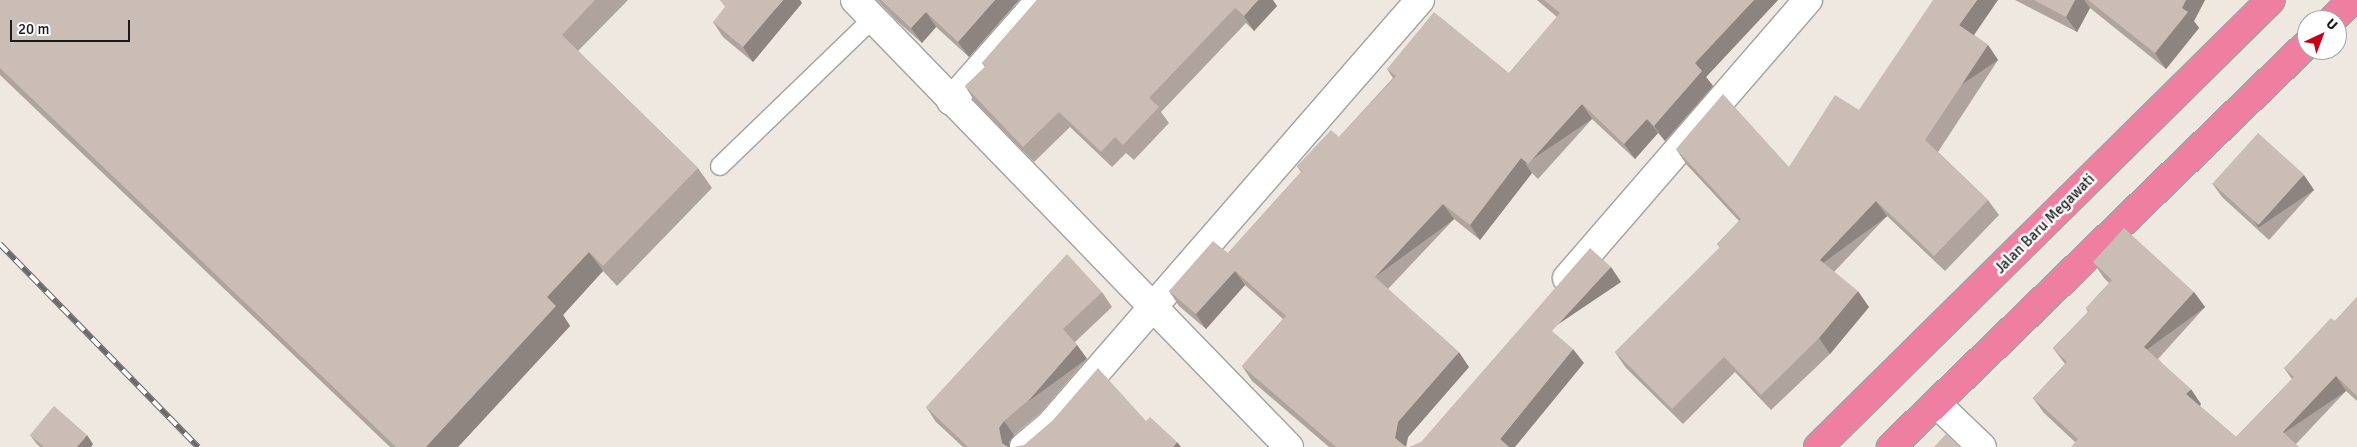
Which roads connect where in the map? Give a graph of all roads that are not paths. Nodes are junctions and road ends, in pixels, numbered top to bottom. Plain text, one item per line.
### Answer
1 (1040, 0) edge
2 (1420, 0) edge
3 (1808, 0) edge
4 (2271, 0) edge
5 (2352, 0) edge
6 (864, 9) edge
7 (2342, 10) edge
8 (2297, 54) edge
9 (951, 101) junction
10 (720, 166) dead end
11 (1549, 298) edge
12 (1153, 308) junction
13 (1937, 404) junction
14 (1285, 446) edge
15 (1024, 447) edge
16 (1818, 447) edge
17 (1891, 447) edge
18 (1982, 447) edge

1 - 9 street
2 - 12 street
3 - 11 street
4 - 16 highway, Jalan Baru Megawati
5 - 7 highway
6 - 9 street
6 - 10 lane
8 - 13 highway
9 - 12 street
12 - 14 street
12 - 15 street
13 - 17 highway
13 - 18 street

